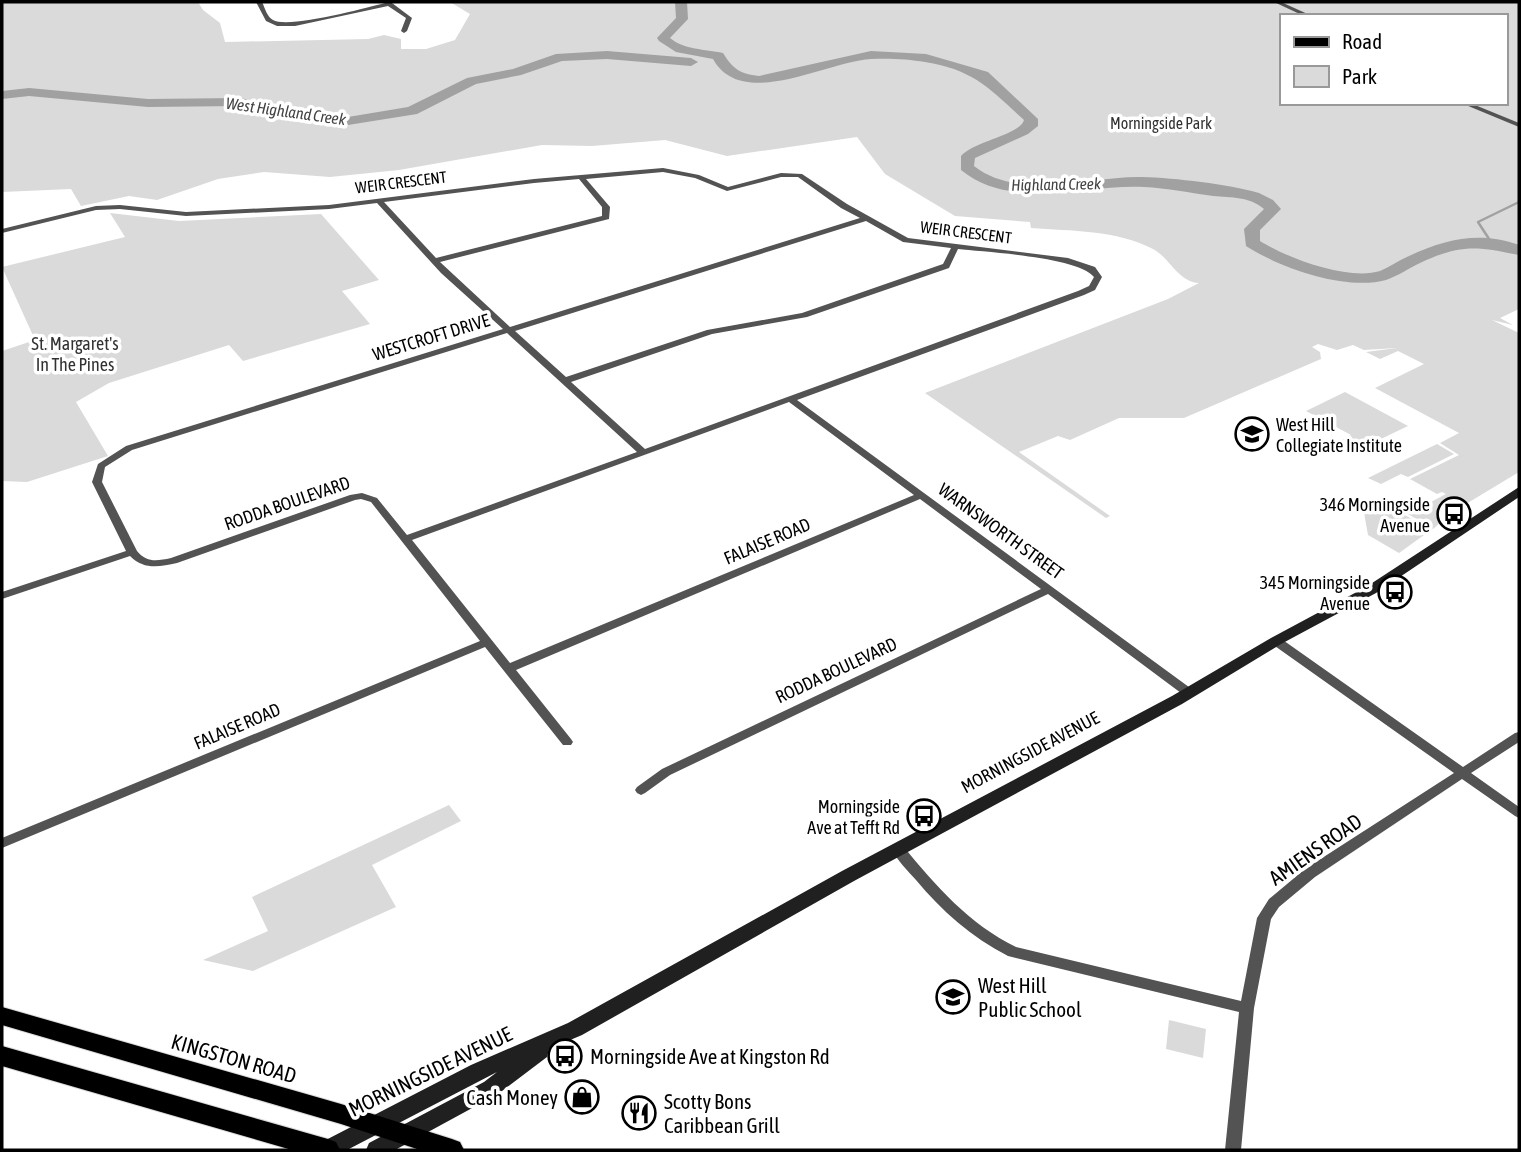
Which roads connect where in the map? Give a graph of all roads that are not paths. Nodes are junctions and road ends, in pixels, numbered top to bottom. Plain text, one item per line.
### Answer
1 (259, 2) edge
2 (1277, 2) edge
3 (388, 3) edge
4 (1304, 14) edge
5 (404, 32) dead end
6 (1469, 105) edge
7 (1519, 125) edge
8 (580, 176) junction
9 (379, 201) junction
10 (865, 219) junction
11 (2, 231) edge
12 (955, 247) junction
13 (434, 261) junction
14 (509, 329) junction
15 (564, 380) junction
16 (792, 400) junction
17 (643, 452) junction
18 (1519, 491) edge
19 (922, 495) junction
20 (406, 539) junction
21 (132, 552) junction
22 (1049, 589) junction
23 (2, 596) edge
24 (1276, 641) junction
25 (487, 642) junction
26 (510, 668) junction
27 (1189, 693) junction
28 (1519, 736) edge
29 (567, 742) dead end
30 (1463, 773) junction
31 (641, 790) dead end
32 (1519, 813) edge
33 (2, 842) edge
34 (898, 850) junction
35 (1247, 1009) junction
36 (2, 1016) edge
37 (555, 1040) junction
38 (2, 1056) edge
39 (374, 1124) junction
40 (405, 1135) junction
41 (328, 1150) edge
42 (376, 1150) edge
43 (452, 1150) edge
44 (1233, 1150) edge

1 - 3 street
2 - 4 street
3 - 5 street
6 - 7 street
8 - 9 street, WEIR CRESCENT
8 - 10 street, WEIR CRESCENT
8 - 13 street
9 - 11 street, WEIR CRESCENT
9 - 13 street
10 - 12 street, WEIR CRESCENT
10 - 14 street, WESTCROFT DRIVE
12 - 15 street
12 - 16 street, WEIR CRESCENT
13 - 14 street
14 - 15 street
14 - 21 street, WESTCROFT DRIVE
15 - 17 street
16 - 17 street, WEIR CRESCENT
16 - 19 street, WARNSWORTH STREET
17 - 20 street, WEIR CRESCENT
18 - 24 main road, MORNINGSIDE AVENUE
19 - 22 street, WARNSWORTH STREET
19 - 26 street, FALAISE ROAD
20 - 21 street, RODDA BOULEVARD
20 - 25 street, RODDA BOULEVARD
21 - 23 street
22 - 27 street, WARNSWORTH STREET
22 - 31 street, RODDA BOULEVARD
24 - 27 main road, MORNINGSIDE AVENUE
24 - 30 street
25 - 26 street, RODDA BOULEVARD
25 - 33 street, FALAISE ROAD
26 - 29 street, RODDA BOULEVARD
27 - 34 main road, MORNINGSIDE AVENUE
28 - 30 street, AMIENS ROAD
30 - 32 street
30 - 35 street, AMIENS ROAD
34 - 35 street
34 - 37 main road, MORNINGSIDE AVENUE
35 - 44 street, AMIENS ROAD
36 - 39 main road, KINGSTON ROAD
37 - 39 main road, MORNINGSIDE AVENUE
37 - 40 main road, MORNINGSIDE AVENUE
38 - 41 main road
39 - 40 main road, KINGSTON ROAD
39 - 41 main road, MORNINGSIDE AVENUE
40 - 42 main road, MORNINGSIDE AVENUE
40 - 43 main road, KINGSTON ROAD

